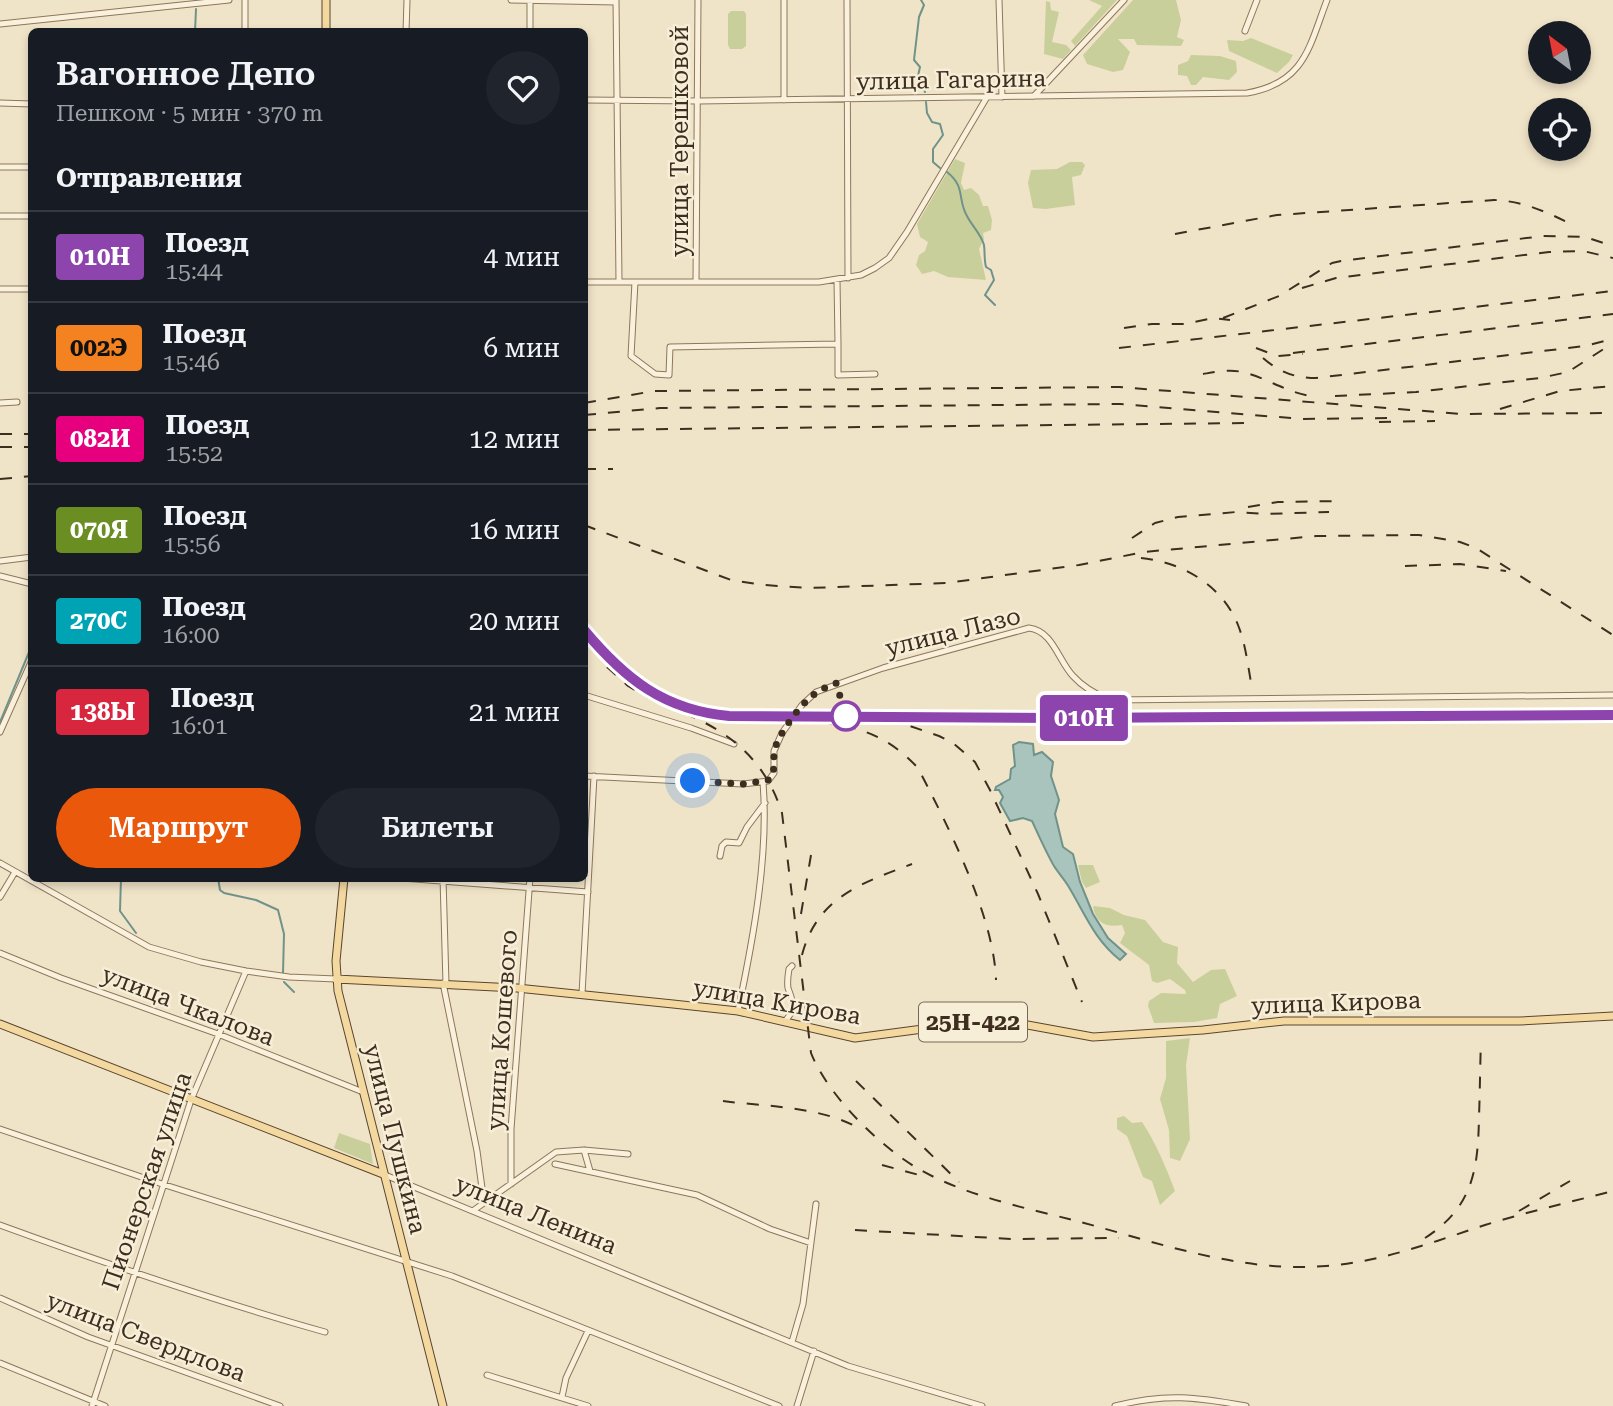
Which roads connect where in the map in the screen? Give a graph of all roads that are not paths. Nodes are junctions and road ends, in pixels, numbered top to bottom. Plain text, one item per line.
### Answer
1 (229, 0) edge
2 (245, 0) edge
3 (326, 0) edge
4 (407, 0) edge
5 (510, 0) edge
6 (530, 0) edge
7 (698, 0) edge
8 (784, 0) edge
9 (847, 0) edge
10 (999, 0) edge
11 (1124, 0) edge
12 (1257, 0) edge
13 (1327, 0) edge
14 (616, 1) edge
15 (0, 24) edge
16 (245, 28) edge
17 (326, 28) edge
18 (406, 28) edge
19 (530, 28) edge
20 (1245, 32) dead end
21 (1034, 96) junction
22 (987, 97) junction
23 (1002, 97) junction
24 (847, 99) junction
25 (588, 100) edge
26 (615, 100) junction
27 (784, 100) junction
28 (699, 101) junction
29 (0, 103) edge
30 (28, 104) edge
31 (0, 167) edge
32 (28, 167) edge
33 (0, 216) edge
34 (28, 216) edge
35 (848, 278) junction
36 (837, 279) junction
37 (588, 282) edge
38 (619, 282) junction
39 (635, 282) junction
40 (696, 282) junction
41 (0, 289) edge
42 (28, 289) edge
43 (838, 344) junction
44 (875, 374) dead end
45 (17, 402) dead end
46 (0, 403) edge
47 (28, 558) edge
48 (0, 562) edge
49 (0, 576) edge
50 (28, 583) edge
51 (28, 669) edge
52 (1613, 695) edge
53 (588, 696) edge
54 (0, 732) edge
55 (734, 744) dead end
56 (588, 776) edge
57 (594, 776) junction
58 (762, 782) junction
59 (765, 803) junction
60 (720, 856) dead end
61 (0, 863) edge
62 (15, 872) junction
63 (28, 879) edge
64 (33, 882) edge
65 (344, 882) edge
66 (443, 882) edge
67 (468, 882) edge
68 (530, 882) edge
69 (530, 887) junction
70 (588, 892) junction
71 (0, 897) edge
72 (0, 953) edge
73 (792, 966) dead end
74 (246, 971) junction
75 (336, 979) junction
76 (445, 984) junction
77 (522, 989) junction
78 (582, 994) junction
79 (738, 1011) junction
80 (1613, 1016) edge
81 (785, 1021) junction
82 (0, 1024) edge
83 (218, 1034) junction
84 (363, 1093) junction
85 (191, 1100) junction
86 (0, 1129) edge
87 (584, 1150) junction
88 (628, 1154) dead end
89 (555, 1164) dead end
90 (590, 1171) junction
91 (383, 1174) junction
92 (162, 1184) junction
93 (511, 1184) junction
94 (484, 1203) junction
95 (816, 1204) dead end
96 (474, 1210) junction
97 (0, 1225) edge
98 (811, 1243) junction
99 (407, 1263) junction
100 (134, 1274) junction
101 (0, 1298) edge
102 (588, 1331) junction
103 (325, 1332) dead end
104 (792, 1342) junction
105 (112, 1346) junction
106 (814, 1351) junction
107 (0, 1363) edge
108 (487, 1375) dead end
109 (562, 1397) junction
110 (93, 1404) edge
111 (105, 1406) edge
112 (280, 1406) edge
113 (443, 1406) edge
114 (589, 1406) edge
115 (779, 1406) edge
116 (797, 1406) edge
117 (982, 1406) edge
118 (1115, 1406) edge
119 (1247, 1406) edge

1 - 15 street
2 - 16 street
3 - 17 main road
4 - 18 street
5 - 6 street
6 - 14 street
6 - 19 street
7 - 28 street, улица Терешковой
8 - 27 street
9 - 24 street
10 - 23 street
11 - 21 street
12 - 20 street
13 - 21 street, улица Гагарина
14 - 26 street
21 - 23 street, улица Гагарина
22 - 23 street, улица Гагарина
22 - 24 street, улица Гагарина
22 - 35 street
24 - 27 street, улица Гагарина
24 - 35 street
25 - 26 street, улица Гагарина
26 - 28 street, улица Гагарина
26 - 38 street
27 - 28 street, улица Гагарина
28 - 40 street, улица Терешковой
29 - 30 street
31 - 32 street
33 - 34 street
35 - 36 street
36 - 40 street
36 - 43 street
37 - 38 street
38 - 39 street
39 - 40 street
39 - 43 street
41 - 42 street
43 - 44 street
45 - 46 street
47 - 48 street
49 - 50 street
51 - 54 street
52 - 58 street, улица Лазо
53 - 55 street
56 - 57 street
57 - 58 street
57 - 70 street
58 - 59 street
59 - 60 street
59 - 79 street
61 - 62 street, улица Кирова
62 - 63 street, улица Кирова
62 - 71 street
64 - 74 street, улица Кирова
65 - 75 main road, улица Пушкина
66 - 76 street
67 - 69 street
68 - 69 street, улица Кошевого
69 - 70 street
69 - 77 street, улица Кошевого
70 - 78 street
72 - 83 street, улица Чкалова
73 - 81 street
74 - 75 street, улица Кирова
74 - 83 street, Пионерская улица
75 - 76 main road, улица Кирова / 25Н-422
75 - 84 main road, улица Пушкина
76 - 77 main road, улица Кирова / 25Н-422
76 - 94 street
77 - 78 main road, улица Кирова / 25Н-422
77 - 93 street, улица Кошевого
78 - 79 main road, улица Кирова / 25Н-422
79 - 81 main road, улица Кирова / 25Н-422
80 - 81 main road, улица Кирова / 25Н-422
82 - 85 main road, улица Ленина
83 - 84 street, улица Чкалова
83 - 85 street, Пионерская улица
84 - 91 main road, улица Пушкина
85 - 91 main road, улица Ленина
85 - 92 street, Пионерская улица
86 - 92 street
87 - 88 street
87 - 90 street
87 - 93 street
89 - 90 street
90 - 98 street
91 - 96 street, улица Ленина
91 - 99 main road, улица Пушкина
92 - 99 street
92 - 100 street, Пионерская улица
93 - 94 street
94 - 96 street
95 - 98 street
96 - 104 street, улица Ленина
97 - 100 street
98 - 104 street
99 - 102 street
99 - 113 main road, улица Пушкина
100 - 103 street
100 - 105 street, Пионерская улица
101 - 105 street, улица Свердлова
102 - 109 street
102 - 115 street
104 - 106 street, улица Ленина
105 - 110 street, Пионерская улица
105 - 112 street, улица Свердлова
106 - 116 street
106 - 117 street, улица Ленина
107 - 110 street
108 - 109 street
109 - 114 street
110 - 111 street
118 - 119 street

